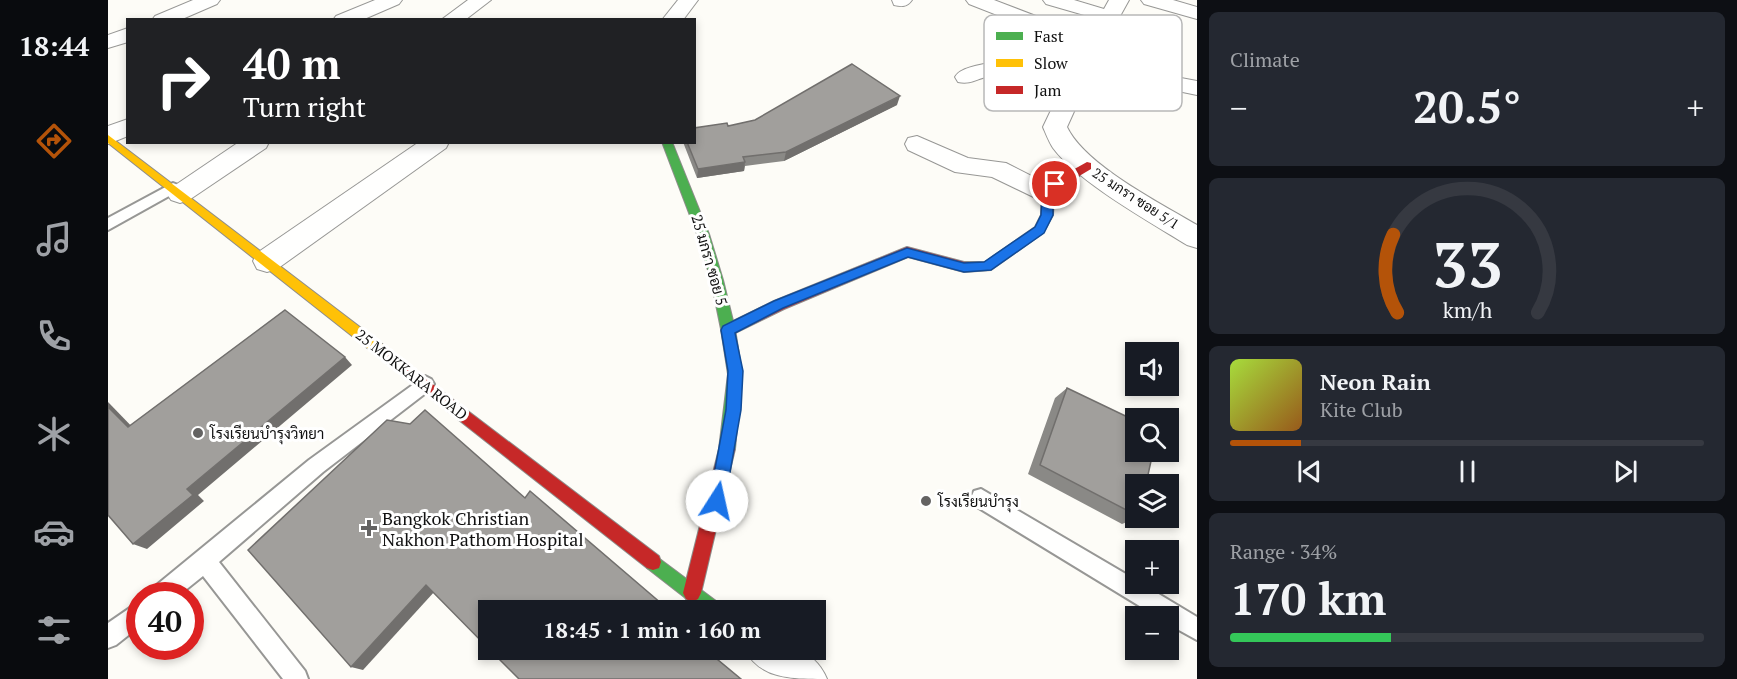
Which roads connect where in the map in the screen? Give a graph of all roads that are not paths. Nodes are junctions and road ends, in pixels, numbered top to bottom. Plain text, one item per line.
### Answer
1 (210, 0) edge
2 (392, 0) edge
3 (481, 0) edge
4 (688, 0) edge
5 (976, 0) edge
6 (1053, 0) edge
7 (1151, 0) edge
8 (1114, 8) edge
9 (1197, 13) edge
10 (1015, 15) edge
11 (167, 18) edge
12 (349, 18) edge
13 (454, 18) edge
14 (674, 18) edge
15 (126, 35) edge
16 (108, 42) edge
17 (984, 70) edge
18 (966, 77) dead end
19 (1062, 111) edge
20 (126, 127) edge
21 (108, 137) edge
22 (254, 144) edge
23 (434, 144) edge
24 (668, 144) edge
25 (917, 144) dead end
26 (1087, 166) junction
27 (176, 191) junction
28 (1048, 195) junction
29 (108, 225) edge
30 (1197, 238) edge
31 (267, 261) junction
32 (728, 330) junction
33 (425, 384) junction
34 (981, 498) dead end
35 (205, 561) junction
36 (178, 582) edge
37 (692, 593) junction
38 (701, 600) edge
39 (126, 623) edge
40 (1197, 629) edge
41 (108, 637) edge
42 (779, 660) edge
43 (297, 679) edge
44 (805, 679) edge

1 - 11 street
2 - 12 street
3 - 13 street
4 - 14 street
5 - 10 street
6 - 8 street
7 - 9 street
15 - 16 street
17 - 18 street
19 - 26 street, 25 มกรา ซอย 5/1
20 - 21 street
21 - 27 street, 25 MOKKARA ROAD
22 - 27 street
23 - 31 street
24 - 32 street, 25 มกรา ซอย 5
25 - 28 street
26 - 28 street
26 - 30 street, 25 มกรา ซอย 5/1
27 - 29 lane
27 - 31 street, 25 MOKKARA ROAD
28 - 32 street
31 - 33 street, 25 MOKKARA ROAD
32 - 37 street, 25 มกรา ซอย 5
33 - 35 lane
33 - 37 street, 25 MOKKARA ROAD
34 - 40 lane
35 - 36 lane
35 - 43 lane
37 - 38 street, 25 MOKKARA ROAD
39 - 41 lane
42 - 44 street

